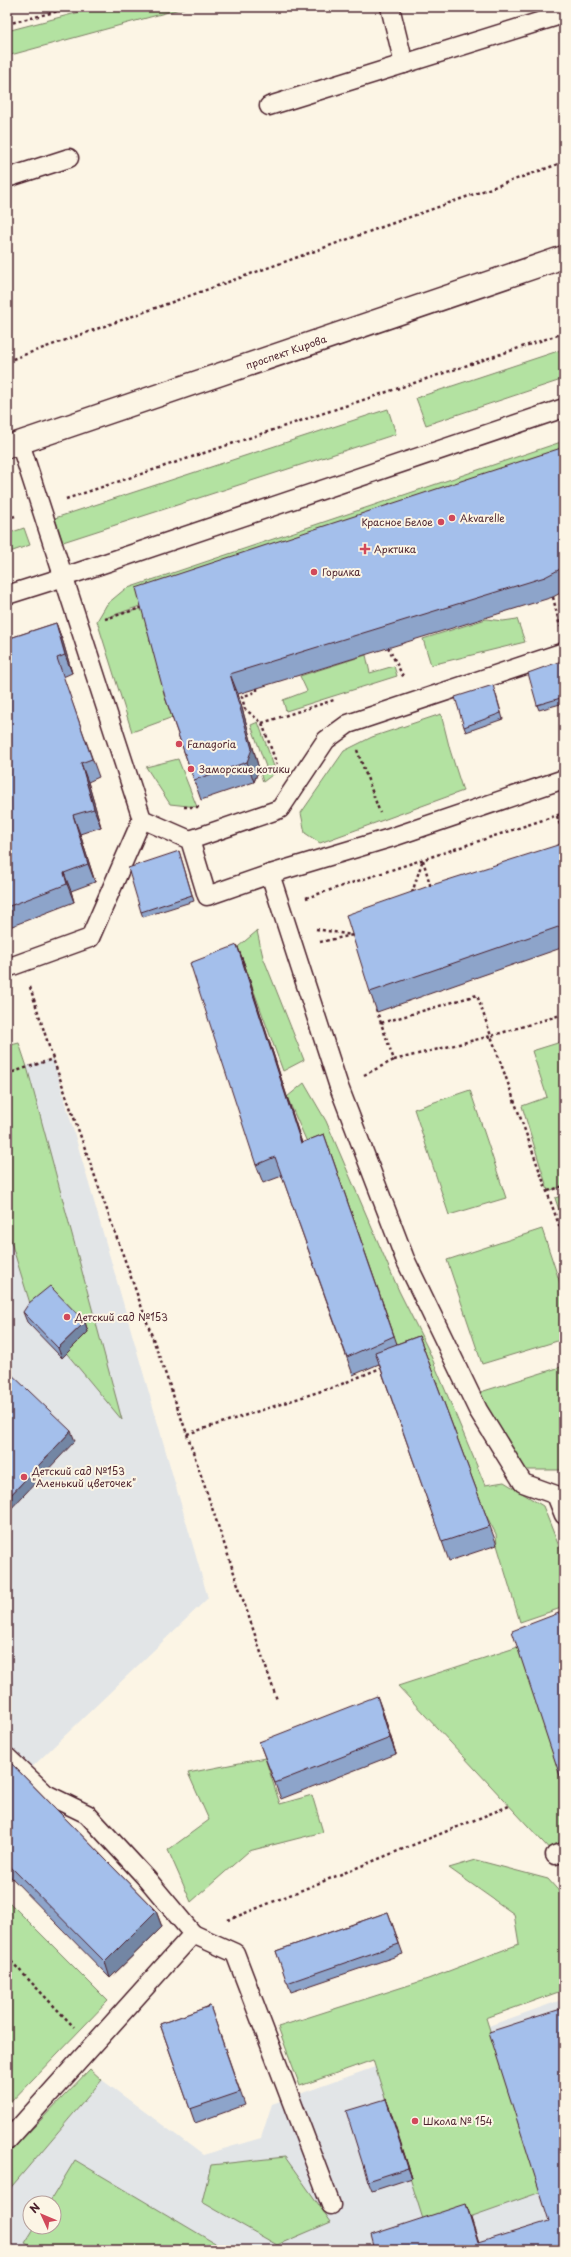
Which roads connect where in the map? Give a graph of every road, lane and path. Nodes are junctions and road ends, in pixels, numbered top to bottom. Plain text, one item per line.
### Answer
1 (74, 7) edge
2 (390, 7) edge
3 (564, 14) edge
4 (7, 24) edge
5 (404, 64) junction
6 (269, 106) dead end
7 (69, 158) dead end
8 (564, 162) edge
9 (7, 178) edge
10 (564, 257) edge
11 (564, 333) edge
12 (7, 361) edge
13 (564, 408) edge
14 (13, 446) edge
15 (42, 508) junction
16 (7, 519) edge
17 (64, 578) junction
18 (7, 595) edge
19 (553, 597) edge
20 (151, 605) edge
21 (80, 626) junction
22 (561, 630) dead end
23 (388, 648) edge
24 (564, 652) edge
25 (404, 678) dead end
26 (257, 688) edge
27 (348, 724) junction
28 (278, 767) dead end
29 (564, 780) edge
30 (204, 807) edge
31 (179, 808) dead end
32 (564, 813) edge
33 (557, 816) junction
34 (142, 819) junction
35 (564, 837) edge
36 (390, 838) junction
37 (190, 840) junction
38 (423, 859) junction
39 (270, 874) junction
40 (432, 892) edge
41 (412, 895) edge
42 (281, 906) junction
43 (287, 924) junction
44 (357, 929) edge
45 (353, 935) junction
46 (355, 942) edge
47 (15, 966) edge
48 (375, 1005) edge
49 (564, 1014) edge
50 (381, 1023) junction
51 (491, 1036) junction
52 (53, 1059) junction
53 (7, 1074) edge
54 (564, 1186) edge
55 (548, 1191) junction
56 (564, 1239) edge
57 (385, 1366) edge
58 (187, 1434) junction
59 (564, 1515) edge
60 (278, 1700) dead end
61 (7, 1757) edge
62 (509, 1806) dead end
63 (193, 1934) junction
64 (7, 1957) edge
65 (92, 2046) junction
66 (7, 2141) edge
67 (331, 2205) dead end

1 - 4 path
2 - 5 lane
3 - 5 lane
5 - 6 lane
7 - 9 lane
8 - 12 path
10 - 14 street, проспект Кирова
11 - 15 path
13 - 17 lane
14 - 15 lane
15 - 16 path
15 - 17 lane
17 - 18 lane
17 - 21 lane
19 - 22 path
20 - 21 path
21 - 34 lane
23 - 25 path
24 - 27 lane
26 - 28 path
27 - 36 path
27 - 37 lane
29 - 36 lane
30 - 31 path
32 - 33 path
33 - 35 path
33 - 38 path
34 - 37 lane
34 - 47 lane
36 - 38 path
36 - 39 lane
37 - 39 lane
38 - 40 path
38 - 41 path
38 - 42 path
39 - 42 lane
42 - 43 lane
43 - 45 path
43 - 59 lane
44 - 45 path
45 - 46 path
47 - 52 path
48 - 50 path
49 - 51 path
50 - 51 path
50 - 51 path
51 - 55 path
52 - 53 path
52 - 58 path
54 - 55 path
55 - 56 path
57 - 58 path
58 - 60 path
61 - 63 lane
62 - 63 path
63 - 65 lane
63 - 67 lane
64 - 65 path
65 - 66 lane

